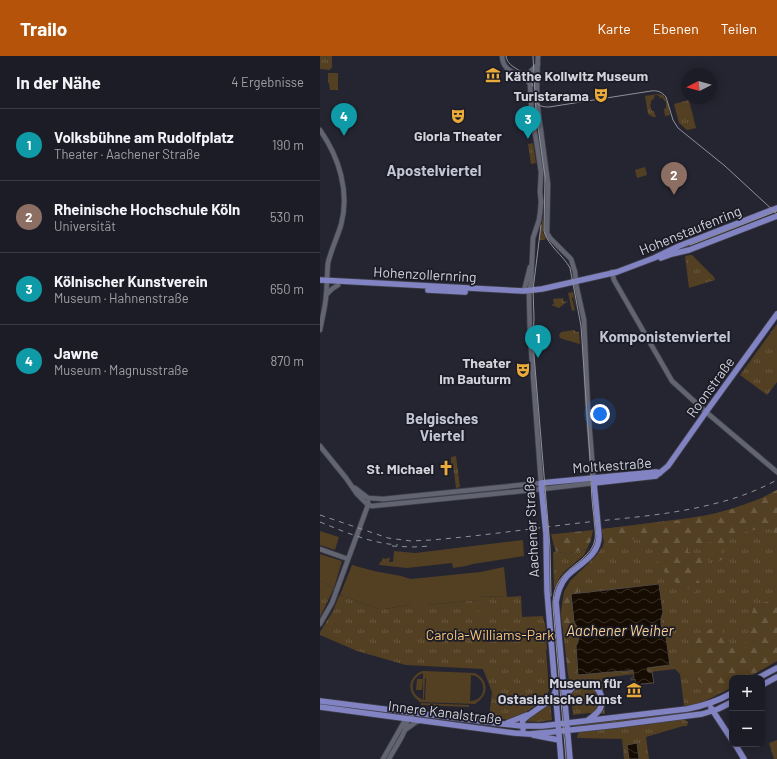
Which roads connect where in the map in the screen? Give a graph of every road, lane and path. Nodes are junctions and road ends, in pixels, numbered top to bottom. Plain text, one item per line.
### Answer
1 (502, 56) edge
2 (538, 56) edge
3 (538, 63) junction
4 (507, 68) junction
5 (521, 74) junction
6 (537, 81) junction
7 (320, 130) edge
8 (540, 196) junction
9 (548, 200) junction
10 (776, 210) edge
11 (777, 216) edge
12 (575, 272) junction
13 (612, 274) junction
14 (586, 279) junction
15 (320, 280) edge
16 (327, 282) junction
17 (576, 283) junction
18 (320, 284) edge
19 (338, 285) junction
20 (527, 292) junction
21 (326, 295) junction
22 (777, 314) edge
23 (320, 330) edge
24 (706, 412) junction
25 (320, 446) edge
26 (777, 472) edge
27 (660, 473) joint
28 (346, 478) junction
29 (593, 480) junction
30 (541, 483) junction
31 (542, 489) junction
32 (368, 498) junction
33 (368, 504) junction
34 (320, 549) edge
35 (348, 559) junction
36 (320, 624) edge
37 (777, 668) edge
38 (764, 675) edge
39 (777, 677) edge
40 (765, 683) edge
41 (555, 693) junction
42 (729, 694) edge
43 (565, 699) junction
44 (718, 700) junction
45 (320, 701) edge
46 (729, 703) edge
47 (703, 706) junction
48 (320, 707) edge
49 (403, 711) junction
50 (713, 711) junction
51 (415, 713) junction
52 (529, 714) junction
53 (702, 714) junction
54 (692, 715) junction
55 (393, 718) junction
56 (717, 718) junction
57 (407, 719) junction
58 (588, 720) junction
59 (420, 721) junction
60 (567, 723) junction
61 (503, 724) junction
62 (558, 724) junction
63 (522, 726) junction
64 (403, 729) junction
65 (568, 730) junction
66 (558, 731) junction
67 (528, 734) junction
68 (729, 736) edge
69 (559, 740) junction
70 (737, 747) edge
71 (383, 759) edge
72 (389, 759) edge
73 (561, 759) edge
74 (570, 759) edge
75 (744, 759) edge

1 - 4 main road
2 - 3 main road
3 - 5 main road
3 - 6 main road
4 - 5 main road
4 - 8 main road, Aachener Straße
5 - 6 main road
6 - 9 main road
7 - 16 main road
8 - 9 main road
8 - 20 main road, Aachener Straße
9 - 12 main road
10 - 13 main road, Hohenstaufenring
11 - 13 main road, Hohenstaufenring
12 - 14 main road
12 - 17 main road
13 - 14 main road
13 - 17 main road
13 - 24 main road
14 - 17 main road
15 - 16 main road, Hohenzollernring
16 - 18 main road, Hohenzollernring
16 - 19 main road, Hohenzollernring
16 - 20 main road, Hohenzollernring
16 - 21 main road
17 - 20 main road
17 - 29 main road
19 - 20 main road, Hohenzollernring
19 - 21 main road
20 - 30 main road, Aachener Straße
21 - 23 main road
22 - 24 main road, Roonstraße
24 - 26 main road
24 - 27 main road, Roonstraße
25 - 28 main road
27 - 29 main road, Moltkestraße
28 - 32 main road
28 - 33 main road
29 - 30 main road, Moltkestraße
29 - 31 main road, Moltkestraße
29 - 43 main road, Aachener Straße
30 - 31 main road, Aachener Straße
30 - 32 main road, Moltkestraße
31 - 33 main road, Moltkestraße
31 - 41 main road, Aachener Straße
32 - 33 main road
33 - 35 main road
34 - 35 main road
35 - 36 main road
37 - 38 main road
39 - 40 main road
41 - 52 main road
41 - 62 main road, Aachener Straße
42 - 44 main road
43 - 58 main road
43 - 60 main road, Aachener Straße
44 - 47 main road
44 - 50 main road
45 - 49 main road, Innere Kanalstraße
46 - 50 main road
47 - 50 main road
47 - 53 main road
47 - 58 main road
48 - 55 main road, Innere Kanalstraße
49 - 51 main road, Innere Kanalstraße
49 - 57 main road
50 - 53 main road
50 - 56 main road
51 - 57 main road
51 - 61 main road, Innere Kanalstraße
52 - 61 main road
52 - 63 main road
53 - 54 main road
54 - 56 main road
54 - 65 main road, Innere Kanalstraße
55 - 57 main road, Innere Kanalstraße
55 - 64 main road
56 - 68 main road
57 - 59 main road, Innere Kanalstraße
57 - 64 main road
58 - 60 main road
59 - 64 main road
59 - 67 main road, Innere Kanalstraße
60 - 62 main road, Innere Kanalstraße
60 - 65 main road, Aachener Straße
61 - 63 main road, Innere Kanalstraße
62 - 63 main road, Innere Kanalstraße
62 - 66 main road, Aachener Straße
63 - 67 main road
64 - 71 main road
64 - 72 main road
65 - 66 main road, Innere Kanalstraße
65 - 74 main road, Aachener Straße
66 - 67 main road, Innere Kanalstraße
66 - 69 main road, Aachener Straße
67 - 69 main road
69 - 73 main road, Aachener Straße
70 - 75 main road

